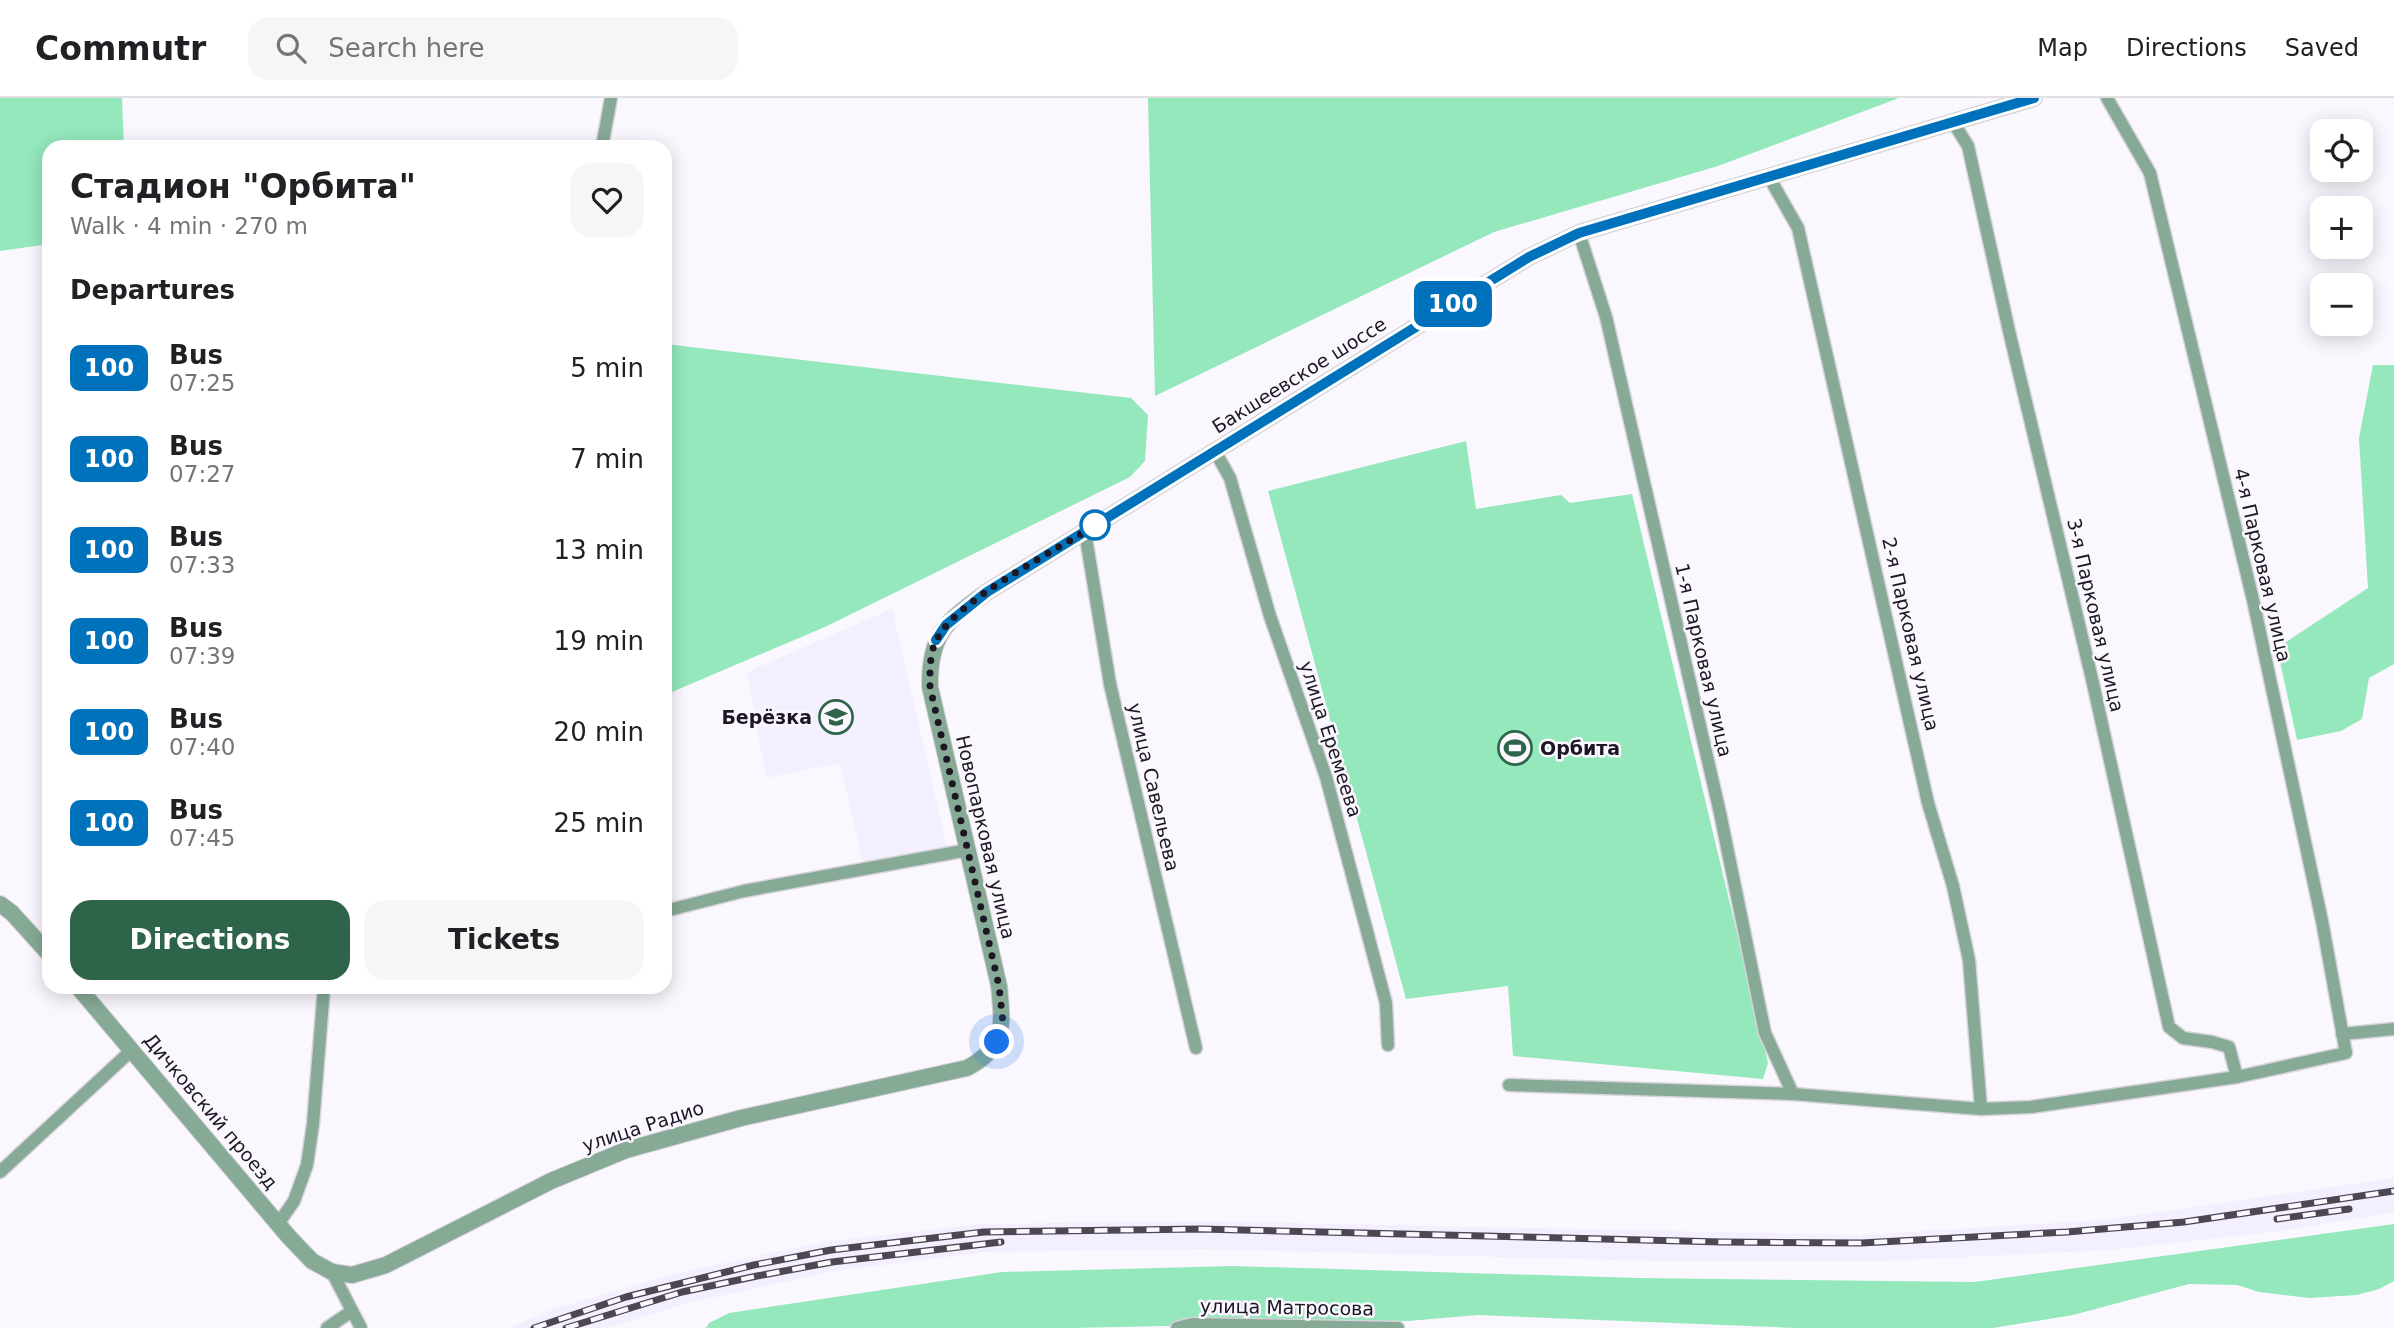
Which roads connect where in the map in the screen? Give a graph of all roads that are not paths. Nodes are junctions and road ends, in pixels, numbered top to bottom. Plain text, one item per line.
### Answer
1 (611, 98) edge
2 (2034, 98) edge
3 (2107, 98) edge
4 (1953, 122) junction
5 (603, 140) edge
6 (1769, 177) junction
7 (1579, 233) junction
8 (1215, 451) junction
9 (1085, 532) junction
10 (936, 640) joint
11 (968, 850) junction
12 (0, 904) edge
13 (672, 909) edge
14 (42, 946) edge
15 (84, 994) edge
16 (323, 994) edge
17 (2394, 1029) edge
18 (2342, 1034) junction
19 (997, 1042) joint
20 (1388, 1045) dead end
21 (1196, 1048) dead end
22 (132, 1050) junction
23 (2237, 1077) junction
24 (1510, 1085) dead end
25 (1793, 1094) junction
26 (1981, 1109) junction
27 (0, 1172) edge
28 (278, 1224) junction
29 (332, 1272) junction
30 (352, 1311) junction
31 (1332, 1327) edge
32 (327, 1328) edge
33 (361, 1328) edge
34 (1177, 1328) edge
35 (1398, 1328) edge

1 - 5 street
2 - 4 street, Бакшеевское шоссе
3 - 18 street, 4-я Парковая улица
4 - 6 street, Бакшеевское шоссе
4 - 23 street, 3-я Парковая улица
6 - 7 street, Бакшеевское шоссе
6 - 26 street, 2-я Парковая улица
7 - 8 street, Бакшеевское шоссе
7 - 25 street, 1-я Парковая улица
8 - 9 street, Бакшеевское шоссе
8 - 20 street, улица Еремеева
9 - 10 street, Бакшеевское шоссе
9 - 21 street, улица Савельева
10 - 11 street, Новопарковая улица
11 - 13 street
11 - 19 street, Новопарковая улица
12 - 14 street
15 - 22 street, Дичковский проезд
16 - 28 street
17 - 18 street
18 - 23 street, 4-я Парковая улица
19 - 29 street, улица Радио
22 - 27 street
22 - 28 street, Дичковский проезд
23 - 26 street
24 - 25 street
25 - 26 street
28 - 29 street, Дичковский проезд
29 - 30 street
30 - 32 street
30 - 33 street
31 - 34 street, улица Матросова
31 - 35 street, улица Матросова

